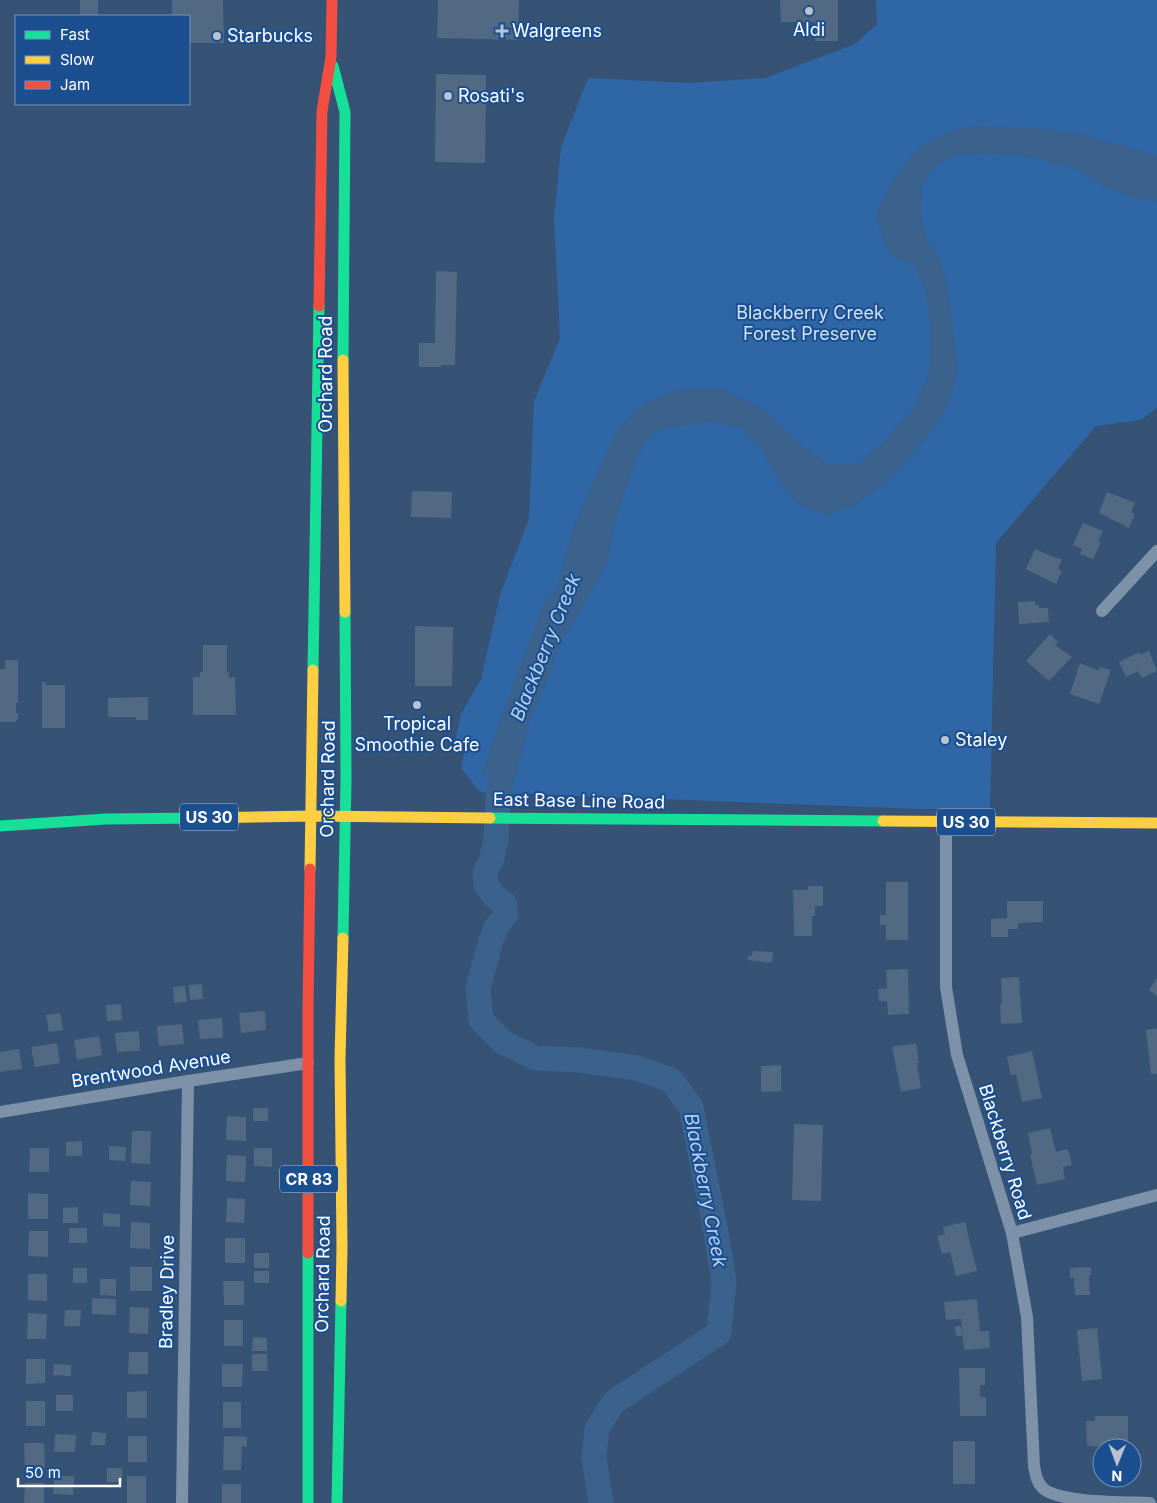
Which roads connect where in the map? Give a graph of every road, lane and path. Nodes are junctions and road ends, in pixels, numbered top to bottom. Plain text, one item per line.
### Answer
1 (332, 0) edge
2 (331, 57) junction
3 (1157, 552) edge
4 (1102, 611) dead end
5 (312, 816) junction
6 (345, 816) junction
7 (946, 822) junction
8 (1157, 823) edge
9 (0, 826) edge
10 (308, 1063) junction
11 (188, 1080) junction
12 (0, 1112) edge
13 (1157, 1195) edge
14 (1012, 1233) junction
15 (182, 1503) edge
16 (308, 1503) edge
17 (337, 1503) edge
18 (1150, 1503) edge

1 - 2 main road, Orchard Road
2 - 5 main road, Orchard Road
2 - 6 main road, Orchard Road
3 - 4 street
5 - 6 main road, East Base Line Road / US 30
5 - 9 main road, East Base Line Road / US 30
5 - 10 main road, Orchard Road / CR 83
6 - 7 main road, East Base Line Road / US 30
6 - 17 main road, Orchard Road / CR 83
7 - 8 main road, East Base Line Road / US 30
7 - 14 street, Blackberry Road
10 - 11 street, Brentwood Avenue
10 - 16 main road, Orchard Road / CR 83
11 - 12 street, Brentwood Avenue
11 - 15 street, Bradley Drive
13 - 14 street
14 - 18 street, Blackberry Road

